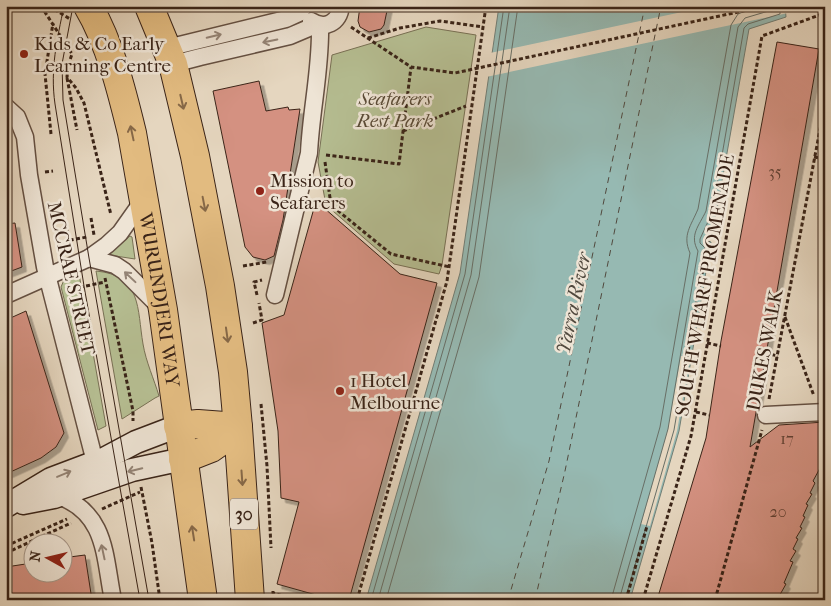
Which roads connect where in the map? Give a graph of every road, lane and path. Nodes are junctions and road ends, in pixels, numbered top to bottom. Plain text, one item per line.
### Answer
1 (41, 6) edge
2 (88, 6) edge
3 (149, 6) edge
4 (304, 6) edge
5 (486, 6) edge
6 (766, 6) edge
7 (339, 12) edge
8 (825, 13) edge
9 (53, 22) junction
10 (318, 25) junction
11 (483, 27) junction
12 (241, 29) junction
13 (367, 39) junction
14 (244, 46) junction
15 (72, 54) dead end
16 (170, 56) junction
17 (411, 67) junction
18 (477, 68) junction
19 (67, 77) dead end
20 (825, 103) edge
21 (466, 106) dead end
22 (6, 107) edge
23 (77, 130) dead end
24 (403, 132) junction
25 (51, 134) dead end
26 (814, 157) junction
27 (825, 159) edge
28 (12, 177) dead end
29 (6, 178) edge
30 (144, 199) junction
31 (91, 218) dead end
32 (66, 221) dead end
33 (708, 241) dead end
34 (89, 258) junction
35 (450, 267) junction
36 (47, 276) junction
37 (6, 295) edge
38 (275, 295) dead end
39 (163, 310) junction
40 (785, 317) junction
41 (707, 343) junction
42 (721, 346) dead end
43 (765, 354) dead end
44 (778, 356) junction
45 (687, 357) dead end
46 (260, 402) dead end
47 (696, 412) junction
48 (822, 412) edge
49 (709, 415) dead end
50 (766, 415) junction
51 (133, 419) dead end
52 (178, 426) junction
53 (238, 428) junction
54 (136, 442) junction
55 (183, 459) junction
56 (95, 462) junction
57 (139, 469) junction
58 (59, 496) junction
59 (6, 506) edge
60 (647, 526) dead end
61 (271, 554) dead end
62 (273, 583) dead end
63 (261, 596) edge
64 (113, 600) edge
65 (160, 600) edge
66 (203, 600) edge
67 (298, 600) edge
68 (356, 600) edge
69 (626, 600) edge
70 (643, 600) edge
71 (715, 600) edge

1 - 9 path
30 -> 2 highway, WURUNDJERI WAY
3 - 16 highway, 30
4 - 10 street
4 - 12 street
5 - 11 path
6 - 18 path
7 - 10 street
7 - 13 path
8 - 41 path, SOUTH WHARF PROMENADE
9 - 15 path
9 - 25 path
10 -> 14 street
10 - 38 street
11 - 13 path
11 - 18 path
12 - 14 street
16 -> 12 street
13 - 17 path
14 - 16 street
16 -> 53 highway, 30
17 - 18 path
17 - 24 path
18 - 35 path
19 - 23 path
20 - 26 path, DUKES WALK
21 - 24 path
22 - 36 street, MCCRAE STREET
24 - 35 path
26 - 27 path
26 - 40 path, DUKES WALK
28 - 29 path
30 - 34 street
30 - 39 highway, WURUNDJERI WAY
31 - 32 path
33 - 45 path
34 - 36 street
39 -> 34 street
35 - 68 path
36 - 37 street
36 - 56 street, MCCRAE STREET
39 - 52 highway, WURUNDJERI WAY
40 - 44 path, DUKES WALK
40 - 48 path
41 - 42 path
41 - 47 path, SOUTH WHARF PROMENADE
43 - 44 path
44 - 50 path, DUKES WALK
46 - 61 path
47 - 49 path
47 - 70 path, SOUTH WHARF PROMENADE
48 - 50 street
50 - 71 path, DUKES WALK
51 - 54 path
52 - 53 highway
52 - 54 street
52 - 55 highway, WURUNDJERI WAY
53 - 55 highway
53 -> 63 highway, 30
54 - 56 street
55 - 57 street
66 -> 55 highway, WURUNDJERI WAY
59 -> 56 street
57 -> 58 street
57 - 65 path
58 - 59 street
64 -> 58 street
60 - 69 path
62 - 63 path
63 - 67 path

